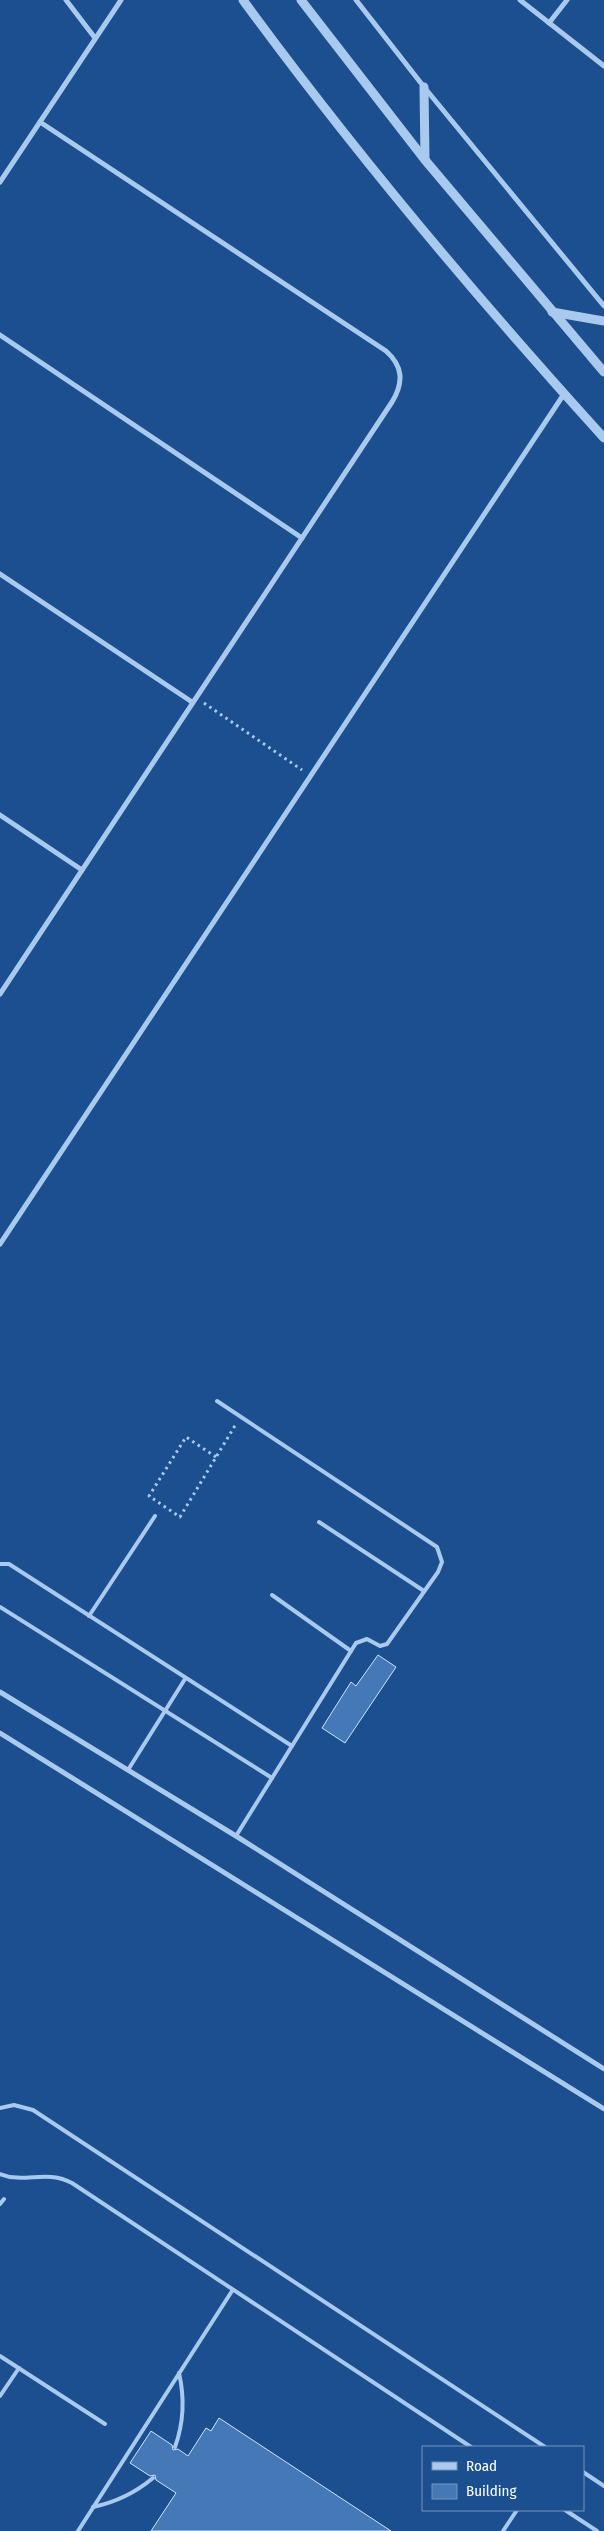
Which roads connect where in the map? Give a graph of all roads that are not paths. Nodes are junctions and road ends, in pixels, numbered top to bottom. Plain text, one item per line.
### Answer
1 (66, 0) edge
2 (121, 0) edge
3 (243, 0) edge
4 (301, 0) edge
5 (520, 0) edge
6 (567, 0) edge
7 (357, 1) edge
8 (550, 23) junction
9 (95, 38) junction
10 (604, 66) edge
11 (424, 87) junction
12 (40, 122) junction
13 (425, 160) junction
14 (0, 182) edge
15 (604, 306) edge
16 (552, 312) junction
17 (604, 321) edge
18 (0, 335) edge
19 (604, 372) edge
20 (564, 394) junction
21 (604, 438) edge
22 (302, 538) junction
23 (0, 574) edge
24 (193, 700) junction
25 (0, 815) edge
26 (82, 870) junction
27 (0, 994) edge
28 (0, 1244) edge
29 (217, 1401) dead end
30 (155, 1516) dead end
31 (319, 1522) dead end
32 (0, 1564) edge
33 (424, 1591) junction
34 (272, 1595) dead end
35 (0, 1607) edge
36 (88, 1616) junction
37 (351, 1651) junction
38 (184, 1679) junction
39 (0, 1692) edge
40 (164, 1712) junction
41 (0, 1733) edge
42 (292, 1746) junction
43 (128, 1770) junction
44 (272, 1778) junction
45 (236, 1836) junction
46 (604, 2070) edge
47 (0, 2108) edge
48 (604, 2109) edge
49 (0, 2174) edge
50 (4, 2199) dead end
51 (0, 2204) edge
52 (232, 2291) junction
53 (0, 2356) edge
54 (19, 2368) junction
55 (179, 2373) junction
56 (0, 2396) edge
57 (105, 2424) dead end
58 (469, 2446) edge
59 (542, 2446) edge
60 (174, 2447) dead end
61 (584, 2473) edge
62 (153, 2478) dead end
63 (604, 2486) edge
64 (93, 2507) junction
65 (516, 2511) edge
66 (567, 2511) edge
67 (78, 2531) edge
68 (503, 2531) edge
69 (597, 2531) edge

1 - 9 street
2 - 9 street
3 - 20 street
4 - 13 street
5 - 8 street
6 - 8 street
7 - 11 street
8 - 10 street
9 - 12 street
11 - 13 street
11 - 15 street
12 - 14 street
12 - 22 street
13 - 16 street
16 - 17 street
16 - 19 street
18 - 22 street
20 - 21 street
20 - 28 street
22 - 24 street
23 - 24 street
24 - 26 street
25 - 26 street
26 - 27 street
29 - 33 lane
30 - 36 lane
31 - 33 lane
32 - 36 lane
33 - 37 lane
34 - 37 lane
35 - 40 lane
36 - 38 lane
37 - 42 lane
38 - 40 lane
38 - 42 lane
39 - 43 street
40 - 43 lane
40 - 44 lane
41 - 48 street
42 - 44 lane
43 - 45 street
44 - 45 lane
45 - 46 street
47 - 59 lane
49 - 52 lane
50 - 51 lane
52 - 55 lane
52 - 58 lane
53 - 54 lane
54 - 56 lane
54 - 57 lane
55 - 60 lane
55 - 64 lane
61 - 63 lane
62 - 64 lane
64 - 67 lane
65 - 68 lane
66 - 69 lane

